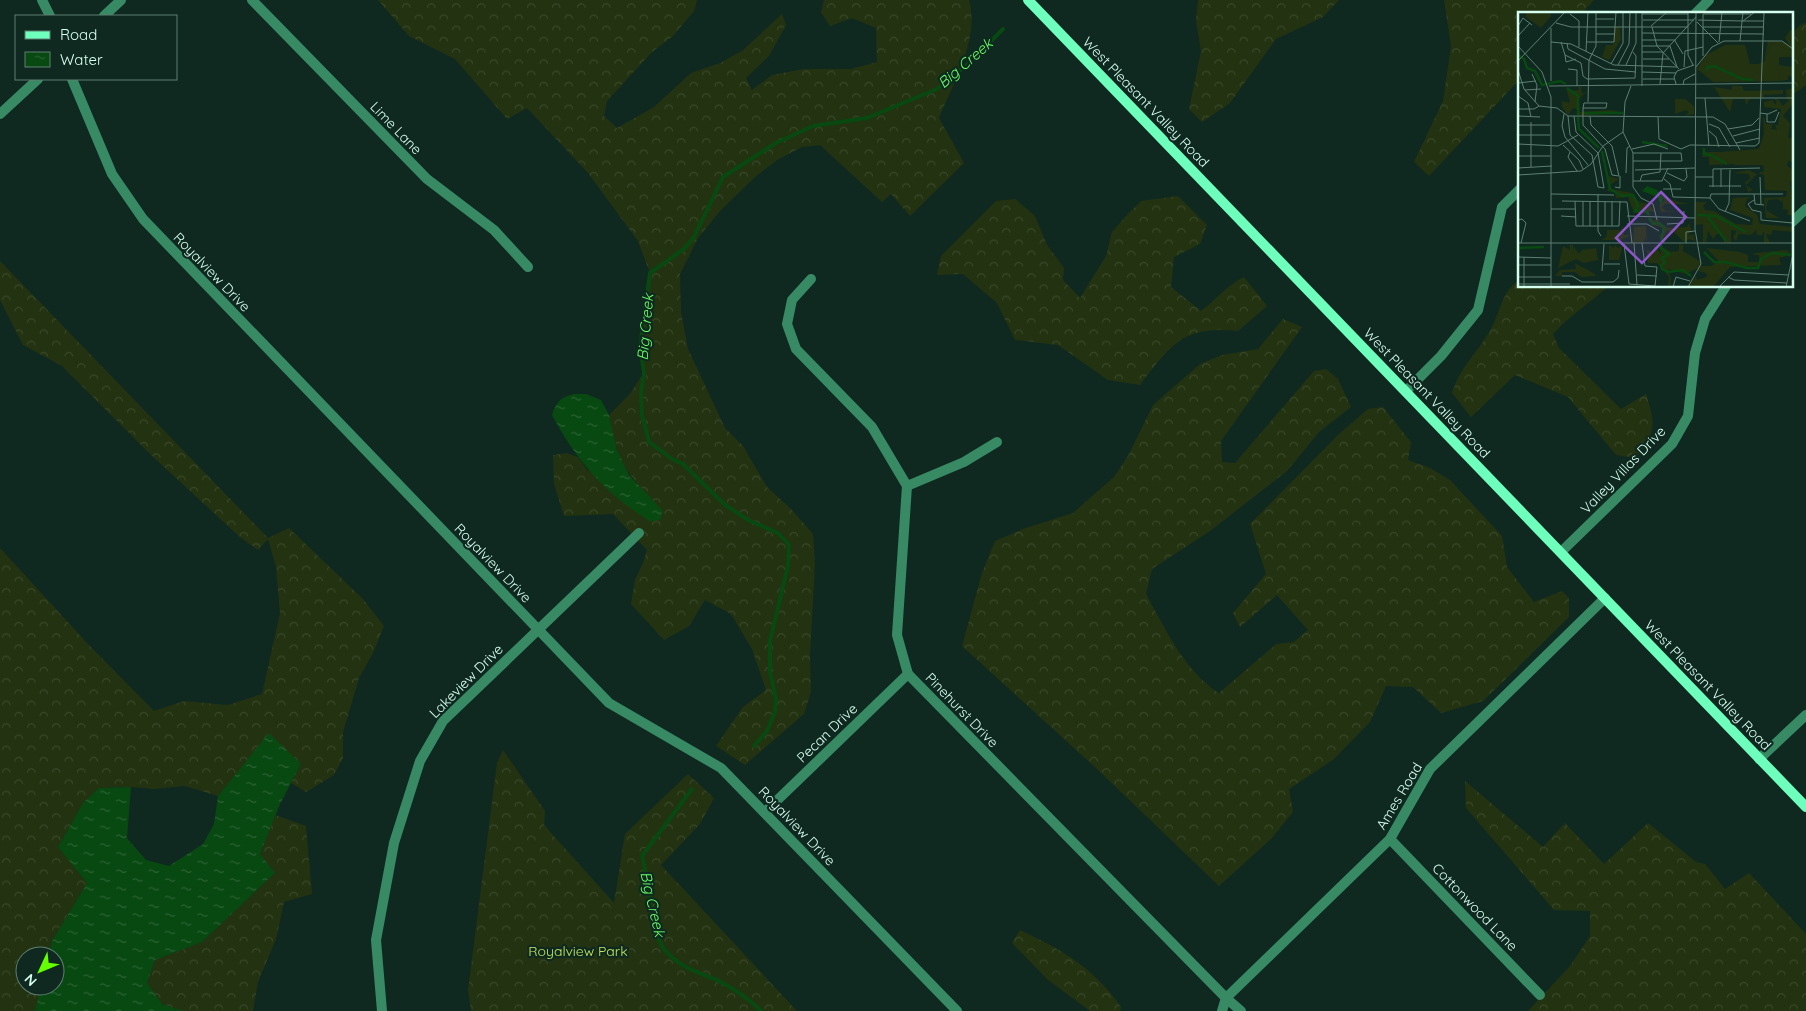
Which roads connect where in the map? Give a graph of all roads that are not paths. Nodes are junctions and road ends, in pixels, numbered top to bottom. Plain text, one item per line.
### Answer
1 (42, 0) edge
2 (121, 0) edge
3 (252, 0) edge
4 (1028, 0) edge
5 (1709, 0) edge
6 (1697, 12) edge
7 (50, 15) edge
8 (105, 15) edge
9 (37, 80) edge
10 (72, 80) edge
11 (0, 114) edge
12 (1518, 191) edge
13 (1806, 209) edge
14 (1794, 220) edge
15 (528, 267) dead end
16 (811, 279) dead end
17 (1725, 288) edge
18 (1406, 391) junction
19 (997, 442) dead end
20 (907, 486) junction
21 (639, 533) dead end
22 (1561, 552) junction
23 (1605, 598) junction
24 (538, 629) junction
25 (908, 674) junction
26 (1806, 715) edge
27 (1760, 759) junction
28 (1806, 807) edge
29 (764, 812) junction
30 (1390, 839) junction
31 (1540, 994) dead end
32 (1226, 998) junction
33 (382, 1011) edge
34 (956, 1011) edge
35 (1222, 1011) edge
36 (1241, 1011) edge

1 - 7 street
2 - 8 street
3 - 15 street, Lime Lane
4 - 18 main road, West Pleasant Valley Road
5 - 6 street
9 - 11 street
10 - 24 street, Royalview Drive
12 - 18 street
13 - 14 street
16 - 20 street
17 - 22 street, Valley Villas Drive
18 - 22 main road, West Pleasant Valley Road
19 - 20 street
20 - 25 street, Pinehurst Drive
21 - 24 street, Lakeview Drive
22 - 23 main road, West Pleasant Valley Road
23 - 27 main road, West Pleasant Valley Road
23 - 30 street, Ames Road
24 - 29 street, Royalview Drive
24 - 33 street, Lakeview Drive
25 - 29 street, Pecan Drive
25 - 32 street, Pinehurst Drive
26 - 27 street
27 - 28 main road, West Pleasant Valley Road
29 - 34 street, Royalview Drive
30 - 31 street, Cottonwood Lane
30 - 32 street, Ames Road
32 - 35 street, Ames Road
32 - 36 street, Pinehurst Drive

